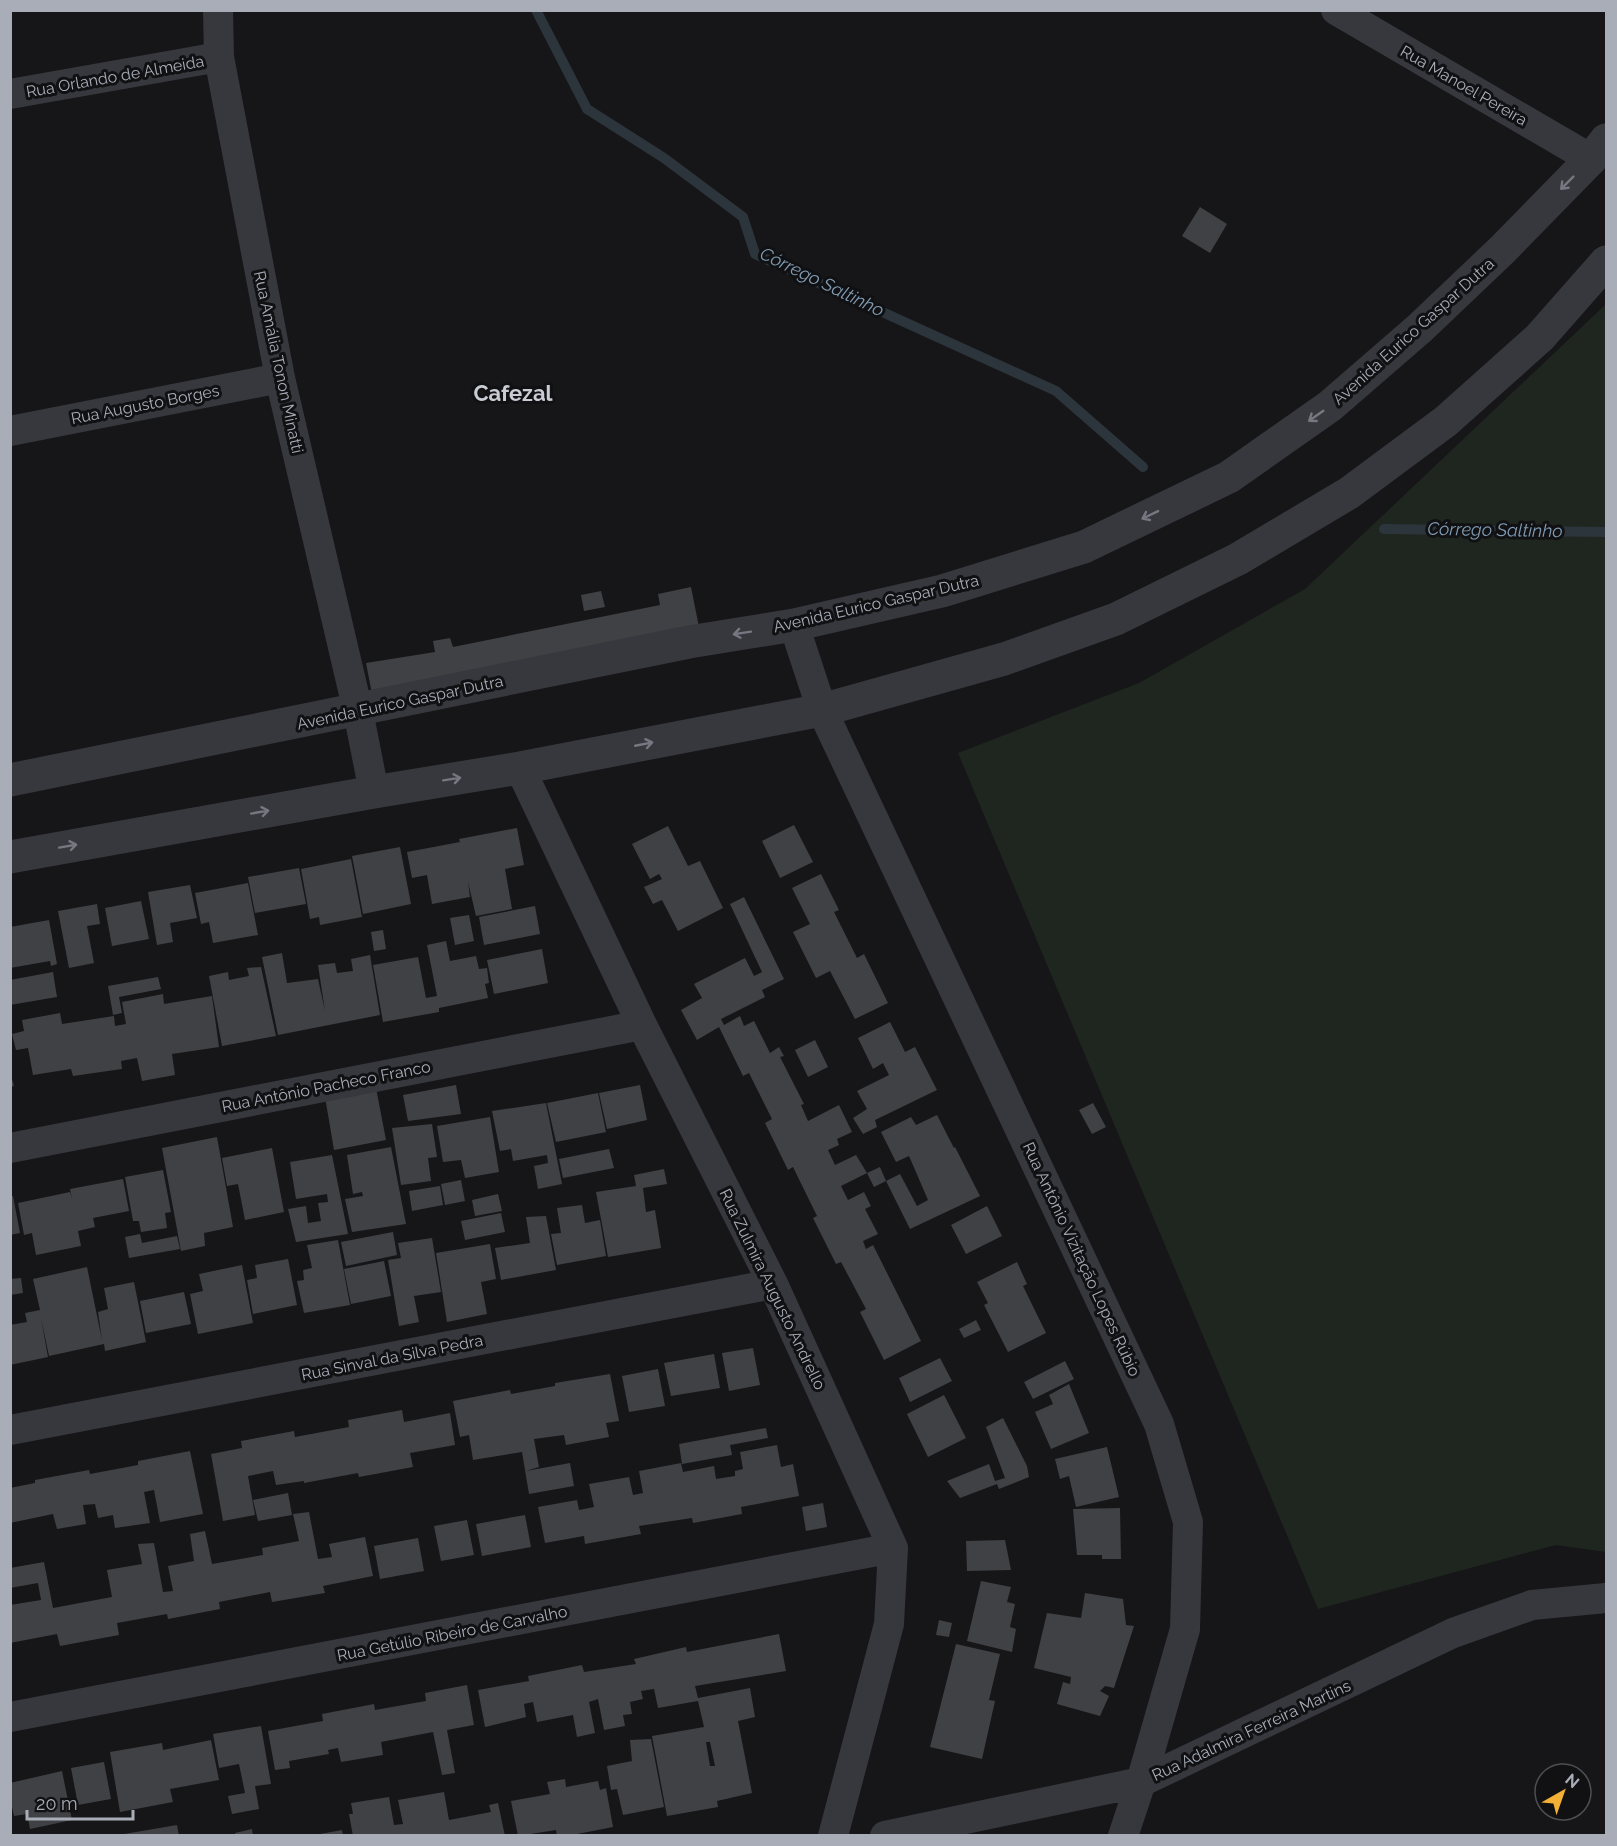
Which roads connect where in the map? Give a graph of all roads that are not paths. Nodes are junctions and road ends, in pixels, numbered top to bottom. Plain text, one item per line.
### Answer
1 (218, 10) edge
2 (1336, 10) edge
3 (219, 57) junction
4 (10, 94) edge
5 (1599, 150) edge
6 (1606, 262) edge
7 (280, 378) junction
8 (10, 430) edge
9 (794, 625) junction
10 (822, 710) junction
11 (358, 711) junction
12 (520, 768) junction
13 (10, 780) edge
14 (374, 792) junction
15 (10, 856) edge
16 (642, 1025) junction
17 (10, 1148) edge
18 (773, 1284) junction
19 (10, 1430) edge
20 (893, 1548) junction
21 (1606, 1598) edge
22 (10, 1717) edge
23 (1142, 1782) junction
24 (833, 1836) edge
25 (885, 1836) edge
26 (1123, 1836) edge

1 - 3 street, Rua Amália Tonon Minatti
2 - 5 street, Rua Manoel Pereira
3 - 4 street, Rua Orlando de Almeida
3 - 7 street, Rua Amália Tonon Minatti
5 -> 9 street, Avenida Eurico Gaspar Dutra
6 - 10 street
7 - 8 street, Rua Augusto Borges
7 - 11 street, Rua Amália Tonon Minatti
9 - 10 street, Rua Antônio Vizitação Lopes Rúbio
9 -> 11 street, Avenida Eurico Gaspar Dutra
12 -> 10 street
10 - 23 street, Rua Antônio Vizitação Lopes Rúbio
11 - 13 street, Avenida Eurico Gaspar Dutra
11 - 14 street, Rua Amália Tonon Minatti
14 -> 12 street
12 - 16 street, Rua Zulmira Augusto Andrello
15 -> 14 street
16 - 17 street, Rua Antônio Pacheco Franco
16 - 18 street, Rua Zulmira Augusto Andrello
18 - 19 street, Rua Sinval da Silva Pedra
18 - 20 street, Rua Zulmira Augusto Andrello
20 - 22 street, Rua Getúlio Ribeiro de Carvalho
20 - 24 street, Rua Zulmira Augusto Andrello
21 - 23 street, Rua Adalmira Ferreira Martins
23 - 25 street, Rua Adalmira Ferreira Martins
23 - 26 street, Rua Antônio Vizitação Lopes Rúbio

